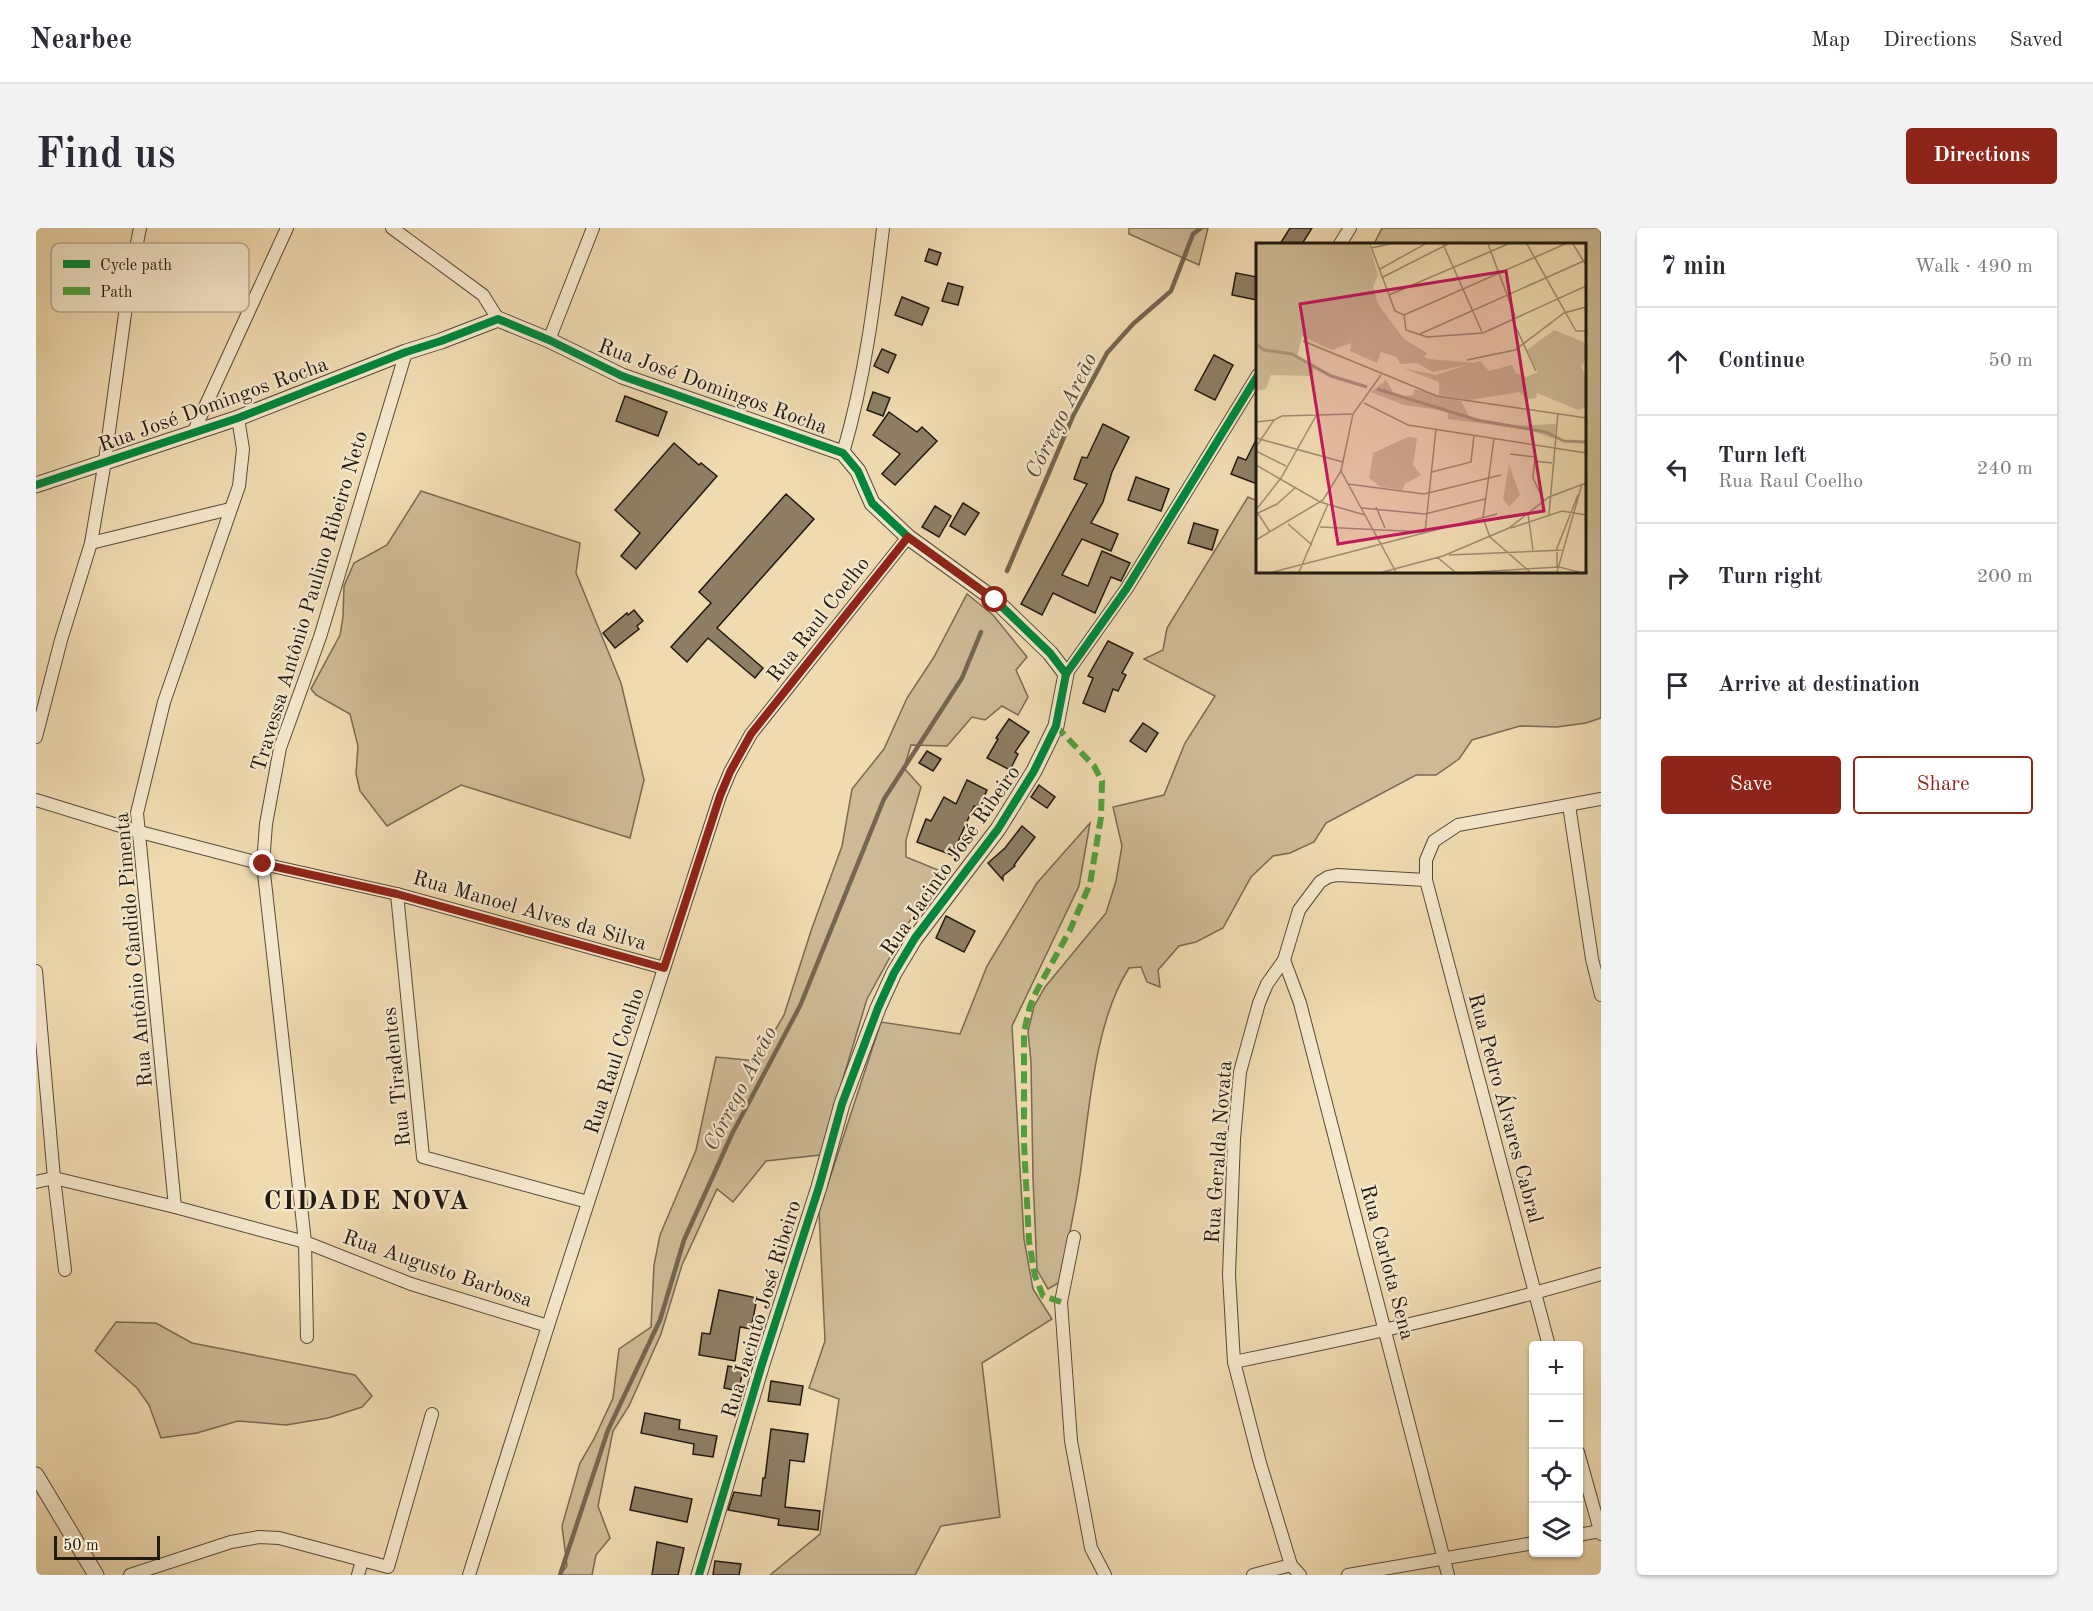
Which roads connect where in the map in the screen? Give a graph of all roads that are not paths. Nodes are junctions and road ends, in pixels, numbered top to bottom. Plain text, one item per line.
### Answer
1 (140, 228) edge
2 (287, 228) edge
3 (392, 228) edge
4 (593, 228) edge
5 (883, 228) edge
6 (1350, 228) edge
7 (137, 243) edge
8 (1341, 243) edge
9 (249, 311) edge
10 (125, 312) edge
11 (249, 312) edge
12 (498, 319) junction
13 (549, 340) junction
14 (406, 352) junction
15 (1256, 377) edge
16 (238, 418) junction
17 (193, 434) junction
18 (843, 453) junction
19 (105, 461) junction
20 (36, 485) edge
21 (230, 509) junction
22 (908, 537) junction
23 (91, 543) junction
24 (1066, 674) junction
25 (36, 737) edge
26 (36, 800) edge
27 (1601, 800) edge
28 (1569, 805) junction
29 (140, 832) junction
30 (263, 864) junction
31 (1426, 880) junction
32 (397, 894) junction
33 (1284, 960) junction
34 (664, 968) junction
35 (36, 971) edge
36 (1601, 995) edge
37 (54, 1178) junction
38 (36, 1182) edge
39 (588, 1202) junction
40 (175, 1207) junction
41 (1074, 1237) dead end
42 (305, 1242) junction
43 (64, 1270) dead end
44 (1601, 1274) edge
45 (1535, 1294) junction
46 (548, 1326) junction
47 (1386, 1331) junction
48 (307, 1337) dead end
49 (1548, 1341) edge
50 (1234, 1362) junction
51 (432, 1414) dead end
52 (1583, 1469) edge
53 (36, 1475) edge
54 (1601, 1532) edge
55 (1583, 1534) edge
56 (1529, 1544) edge
57 (1444, 1559) junction
58 (362, 1561) junction
59 (1295, 1570) edge
60 (96, 1575) edge
61 (130, 1575) edge
62 (358, 1575) edge
63 (469, 1575) edge
64 (699, 1575) edge
65 (1105, 1575) edge
66 (1253, 1575) edge
67 (1348, 1575) edge
68 (1448, 1575) edge

1 - 7 street
2 - 9 street
3 - 12 street
4 - 13 street
5 - 18 street
6 - 8 street
10 - 19 street
11 - 17 street
12 - 13 street, Rua José Domingos Rocha
12 - 14 street, Rua José Domingos Rocha
13 - 18 street, Rua José Domingos Rocha
14 - 16 street, Rua José Domingos Rocha
14 - 30 street, Travessa Antônio Paulino Ribeiro Neto
15 - 24 street, Rua Jacinto José Ribeiro
16 - 17 street, Rua José Domingos Rocha
16 - 21 street, Rua Antônio Cândido Pimenta
17 - 19 street, Rua José Domingos Rocha
18 - 22 street, Rua José Domingos Rocha
19 - 20 street, Rua José Domingos Rocha
19 - 23 street
21 - 23 street
21 - 29 street, Rua Antônio Cândido Pimenta
22 - 24 street, Rua José Domingos Rocha
22 - 34 street, Rua Raul Coelho
23 - 25 street
24 - 64 street, Rua Jacinto José Ribeiro
26 - 29 street, Rua Manoel Alves da Silva
27 - 28 street
28 - 31 street
28 - 36 street
29 - 30 street, Rua Manoel Alves da Silva
29 - 40 street, Rua Antônio Cândido Pimenta
30 - 32 street, Rua Manoel Alves da Silva
30 - 42 street, Travessa Antônio Paulino Ribeiro Neto
31 - 33 street, Rua Geralda Novata
31 - 45 street, Rua Pedro Álvares Cabral
32 - 34 street, Rua Manoel Alves da Silva
32 - 39 street, Rua Tiradentes
33 - 47 street, Rua Carlota Sena
33 - 50 street, Rua Geralda Novata
34 - 39 street, Rua Raul Coelho
35 - 37 street
37 - 38 street, Rua Augusto Barbosa
37 - 40 street, Rua Augusto Barbosa
37 - 43 street
39 - 46 street, Rua Raul Coelho
40 - 42 street, Rua Augusto Barbosa
41 - 65 street
42 - 46 street, Rua Augusto Barbosa
42 - 48 street, Travessa Antônio Paulino Ribeiro Neto
44 - 45 street
45 - 47 street
45 - 49 street, Rua Pedro Álvares Cabral
46 - 63 street, Rua Raul Coelho
47 - 50 street
47 - 57 street, Rua Carlota Sena
50 - 59 street, Rua Geralda Novata
51 - 58 street
52 - 54 street
53 - 60 street
54 - 55 street
56 - 57 street
57 - 67 street
57 - 68 street, Rua Carlota Sena
58 - 61 street
58 - 62 street
59 - 66 street

